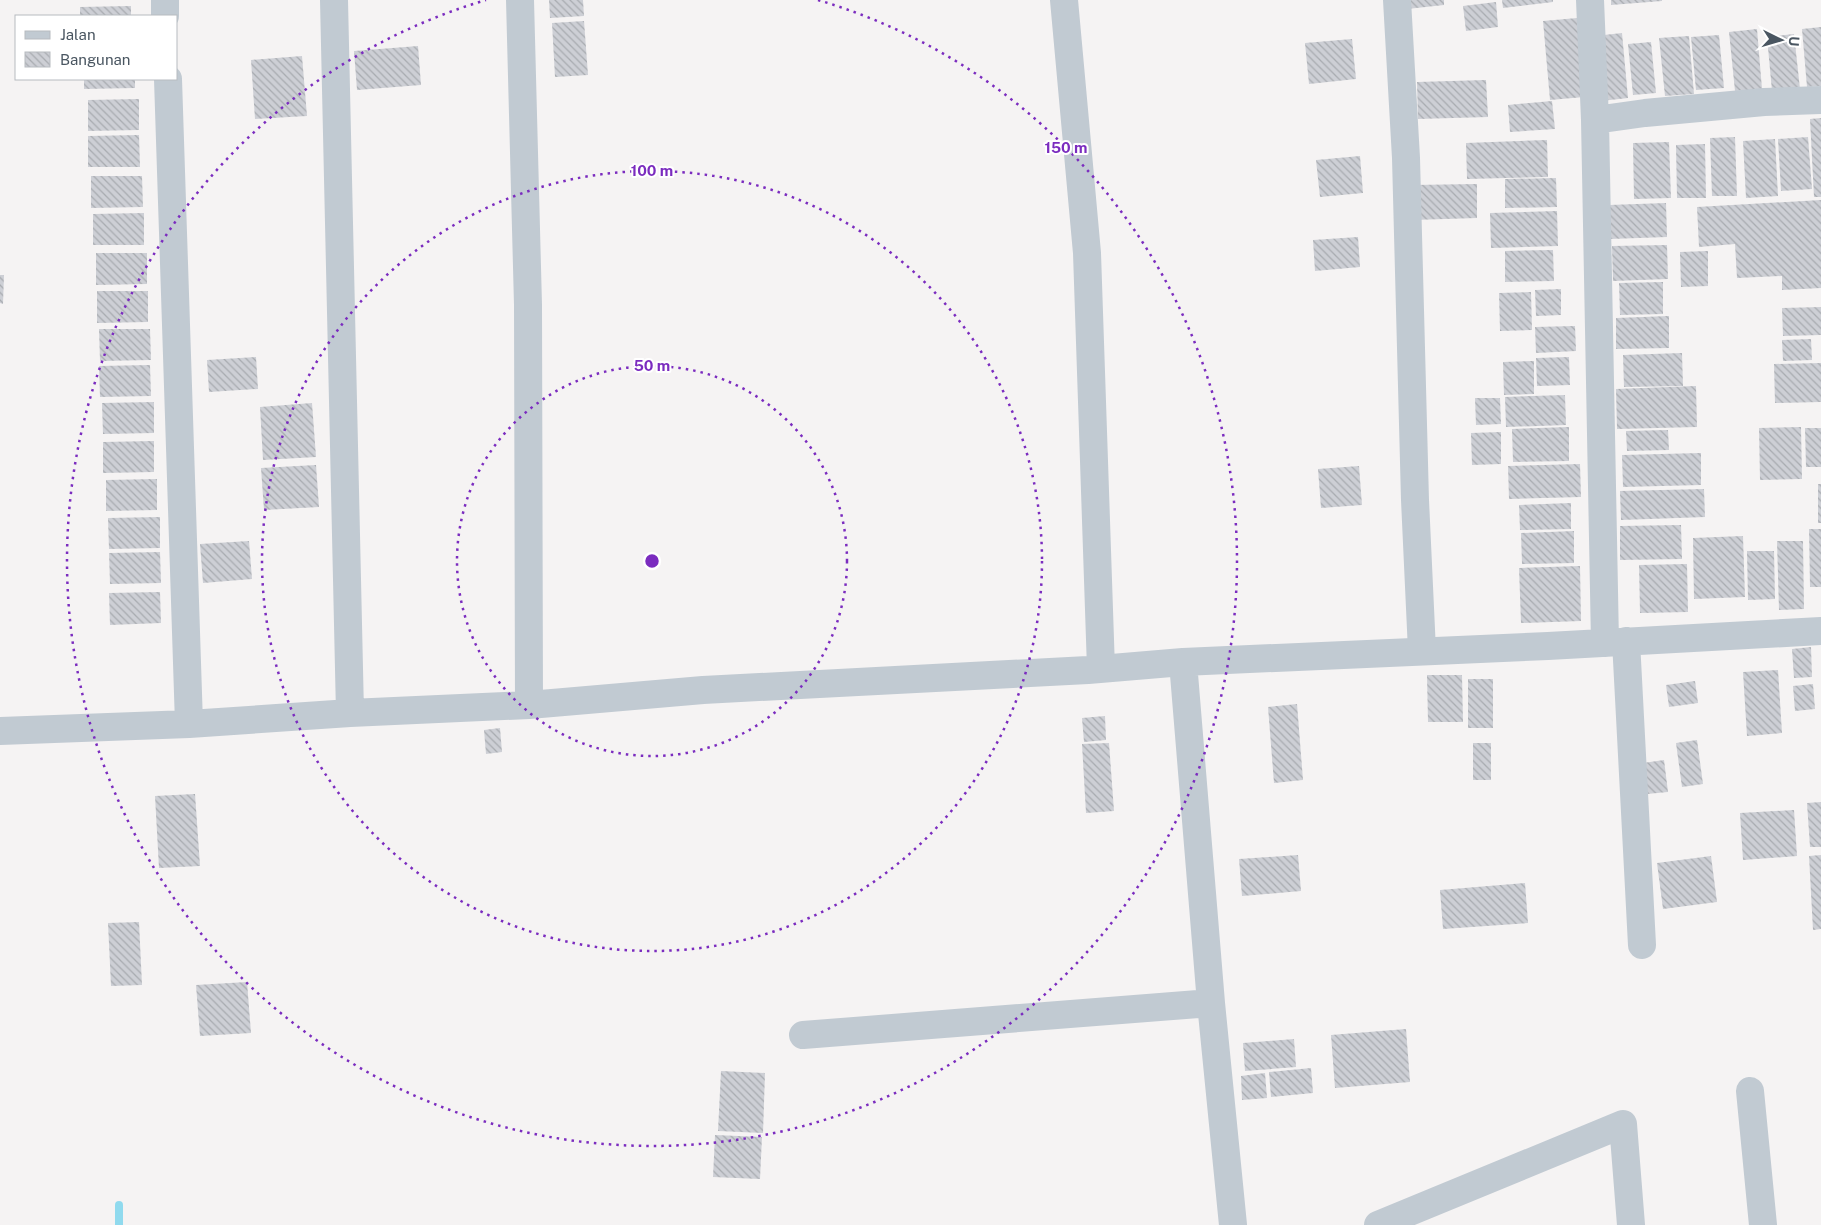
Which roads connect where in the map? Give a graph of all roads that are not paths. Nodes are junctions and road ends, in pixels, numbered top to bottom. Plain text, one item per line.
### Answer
1 (165, 0) edge
2 (334, 0) edge
3 (520, 0) edge
4 (1064, 0) edge
5 (1397, 0) edge
6 (1590, 0) edge
7 (166, 15) edge
8 (168, 80) edge
9 (1821, 100) edge
10 (1595, 120) junction
11 (1821, 631) edge
12 (1615, 642) junction
13 (1422, 651) junction
14 (1183, 662) junction
15 (1101, 669) junction
16 (528, 705) junction
17 (350, 713) junction
18 (189, 724) junction
19 (0, 731) edge
20 (1642, 945) dead end
21 (1212, 1003) junction
22 (803, 1035) dead end
23 (1750, 1092) dead end
24 (1233, 1225) edge
25 (1378, 1225) edge
26 (1631, 1225) edge
27 (1763, 1225) edge

1 - 7 street
2 - 17 street
3 - 16 street
4 - 15 street
5 - 13 street
6 - 10 street
8 - 18 street
9 - 10 street
10 - 12 street
11 - 12 street
12 - 13 street
12 - 20 street
13 - 14 street
14 - 15 street
14 - 21 street
15 - 16 street
16 - 17 street
17 - 18 street
18 - 19 street
21 - 22 street
21 - 24 street
23 - 27 street
25 - 26 street

